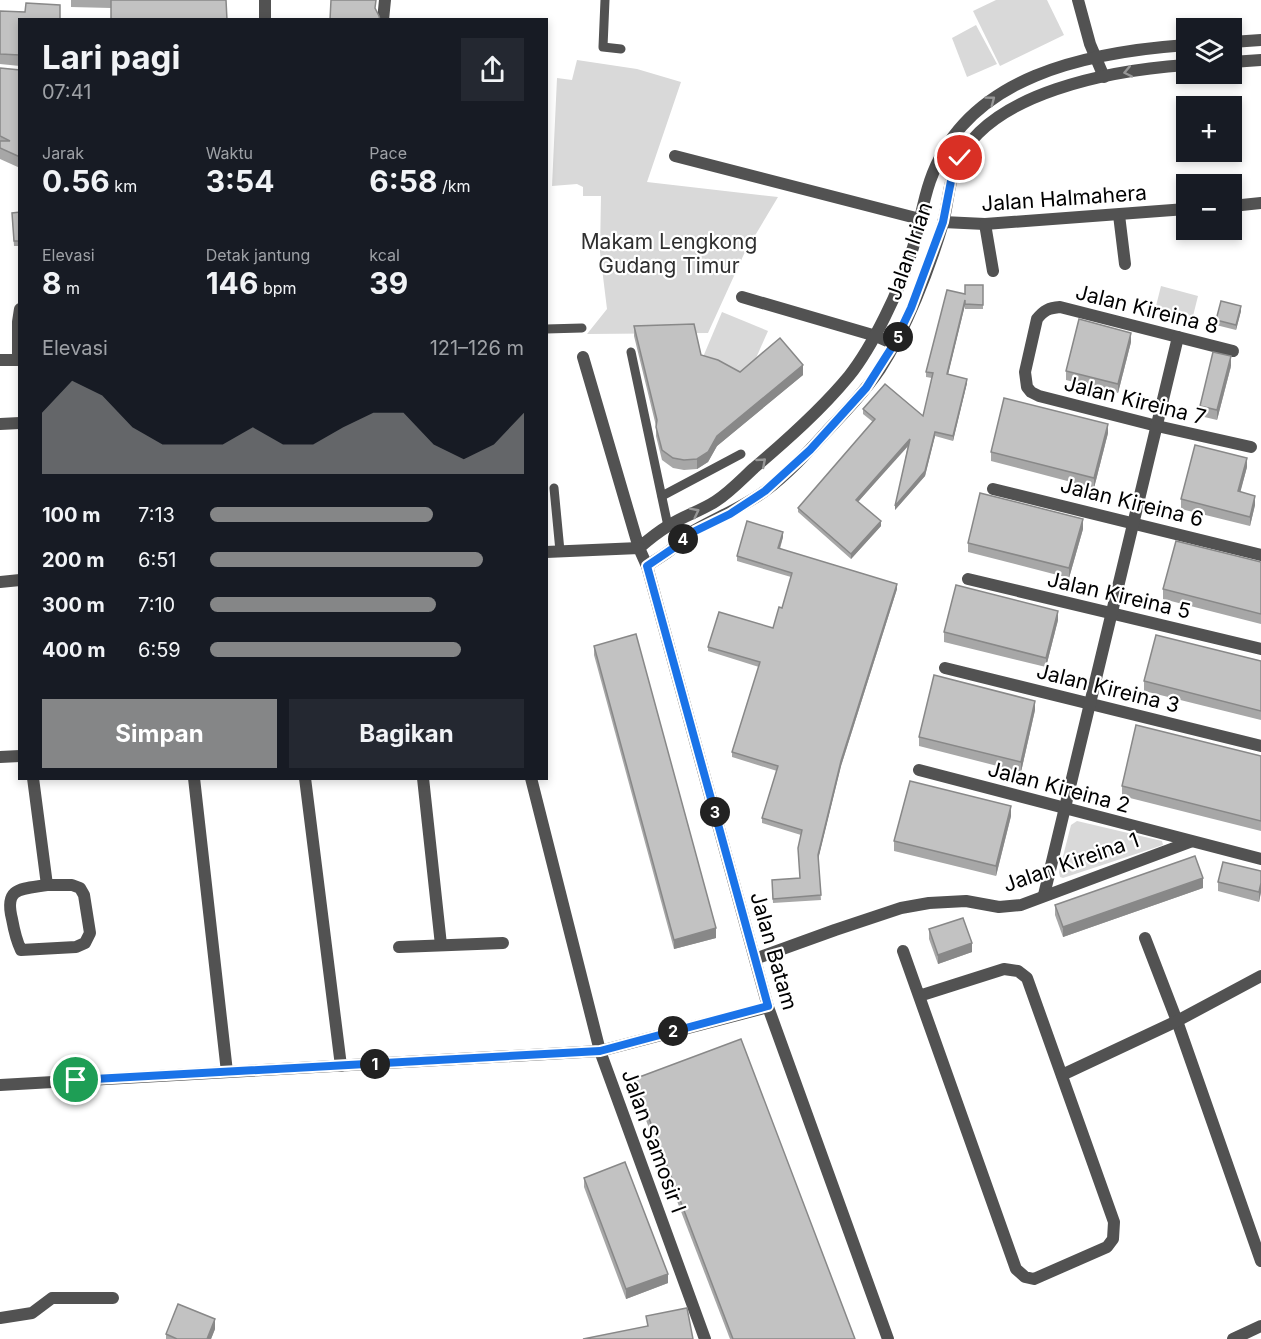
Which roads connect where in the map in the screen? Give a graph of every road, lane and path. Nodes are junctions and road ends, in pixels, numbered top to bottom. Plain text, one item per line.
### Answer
1 (265, 0) edge
2 (385, 0) edge
3 (605, 0) edge
4 (1078, 0) edge
5 (265, 18) edge
6 (383, 18) edge
7 (1261, 40) edge
8 (1242, 41) edge
9 (1176, 46) edge
10 (621, 49) dead end
11 (1096, 57) junction
12 (1261, 60) edge
13 (1242, 61) edge
14 (1176, 66) edge
15 (1104, 77) junction
16 (949, 141) junction
17 (965, 148) junction
18 (675, 156) dead end
19 (1261, 203) edge
20 (1242, 205) edge
21 (1176, 210) edge
22 (1119, 215) junction
23 (920, 219) junction
24 (943, 222) junction
25 (985, 224) junction
26 (1125, 264) dead end
27 (993, 271) dead end
28 (742, 297) dead end
29 (582, 328) dead end
30 (548, 329) edge
31 (876, 336) junction
32 (1179, 337) junction
33 (894, 344) junction
34 (1233, 351) dead end
35 (631, 352) dead end
36 (583, 357) dead end
37 (0, 360) edge
38 (18, 360) edge
39 (1025, 372) joint
40 (849, 376) junction
41 (866, 388) junction
42 (18, 423) edge
43 (0, 424) edge
44 (1157, 426) junction
45 (1251, 447) dead end
46 (741, 454) dead end
47 (555, 488) dead end
48 (993, 489) dead end
49 (662, 496) junction
50 (1134, 522) junction
51 (668, 525) junction
52 (639, 548) junction
53 (560, 551) junction
54 (548, 552) edge
55 (1261, 555) edge
56 (647, 566) junction
57 (968, 579) dead end
58 (18, 580) edge
59 (0, 582) edge
60 (1111, 613) junction
61 (1261, 649) edge
62 (945, 668) dead end
63 (1090, 704) junction
64 (1261, 746) edge
65 (18, 756) edge
66 (0, 757) edge
67 (919, 770) dead end
68 (33, 780) edge
69 (194, 780) edge
70 (305, 780) edge
71 (423, 780) edge
72 (532, 780) edge
73 (1064, 809) junction
74 (1190, 842) junction
75 (1261, 859) edge
76 (47, 885) junction
77 (1044, 895) junction
78 (1145, 938) dead end
79 (503, 943) dead end
80 (441, 945) junction
81 (399, 947) dead end
82 (903, 951) dead end
83 (755, 959) junction
84 (1261, 976) edge
85 (919, 996) junction
86 (768, 1006) junction
87 (1177, 1021) junction
88 (600, 1051) junction
89 (341, 1066) junction
90 (227, 1072) junction
91 (1062, 1075) junction
92 (0, 1085) edge
93 (1261, 1261) edge
94 (113, 1298) dead end
95 (0, 1318) edge
96 (1261, 1326) edge
97 (705, 1339) edge
98 (888, 1339) edge
99 (1233, 1339) edge

1 - 5 street
2 - 6 street
3 - 10 lane
4 - 11 street
7 - 8 street
9 - 11 street, Jalan Irian
11 - 15 street
16 -> 11 street, Jalan Irian
12 - 13 street
14 -> 15 street, Jalan Irian
15 - 17 street, Jalan Irian
16 - 17 street
16 - 23 street, Jalan Irian
17 - 24 street, Jalan Irian
18 - 23 street, Jalan Irian
19 - 20 street
21 - 22 street, Jalan Halmahera
22 - 25 street, Jalan Halmahera
22 - 26 street
23 - 31 street, Jalan Irian
24 - 25 street, Jalan Halmahera
24 - 33 street, Jalan Irian
25 - 27 street
28 - 31 street
29 - 30 lane
31 - 33 street
31 - 40 street, Jalan Irian
32 - 34 street, Jalan Kireina 8
32 - 39 street, Jalan Kireina 8
32 - 44 street
33 - 41 street, Jalan Irian
35 - 49 lane
36 - 52 street, Jalan Batam
37 - 38 street
39 - 44 street, Jalan Kireina 7
40 - 41 street
51 -> 40 street, Jalan Irian
41 - 56 street, Jalan Irian
42 - 43 street
44 - 45 street, Jalan Kireina 7
44 - 50 street
46 - 49 lane
47 - 53 lane
48 - 50 street, Jalan Kireina 6
49 - 51 lane
50 - 55 street, Jalan Kireina 6
50 - 60 street
51 - 52 street, Jalan Irian
52 - 53 street
52 - 56 street, Jalan Batam
53 - 54 street
56 - 83 street, Jalan Batam
57 - 60 street, Jalan Kireina 5
58 - 59 street
60 - 61 street, Jalan Kireina 5
60 - 63 street
62 - 63 street, Jalan Kireina 3
63 - 64 street, Jalan Kireina 3
63 - 73 street
65 - 66 street
67 - 73 street, Jalan Kireina 2
68 - 76 street
69 - 90 street
70 - 89 street
71 - 80 street
72 - 88 street, Jalan Samosir I
73 - 74 street, Jalan Kireina 2
73 - 77 street
74 - 75 street
74 - 77 street, Jalan Kireina 1
76 - 76 street
77 - 83 street, Jalan Kireina 1
78 - 87 street
79 - 80 street
80 - 81 street
82 - 85 street
83 - 86 street, Jalan Batam
84 - 87 street
85 - 91 street
85 - 91 street
86 - 88 street
86 - 98 street, Jalan Batam
87 - 91 street
87 - 93 street
88 - 89 street
88 - 97 street, Jalan Samosir I
89 - 90 street
90 - 92 street
94 - 95 street
96 - 99 street

